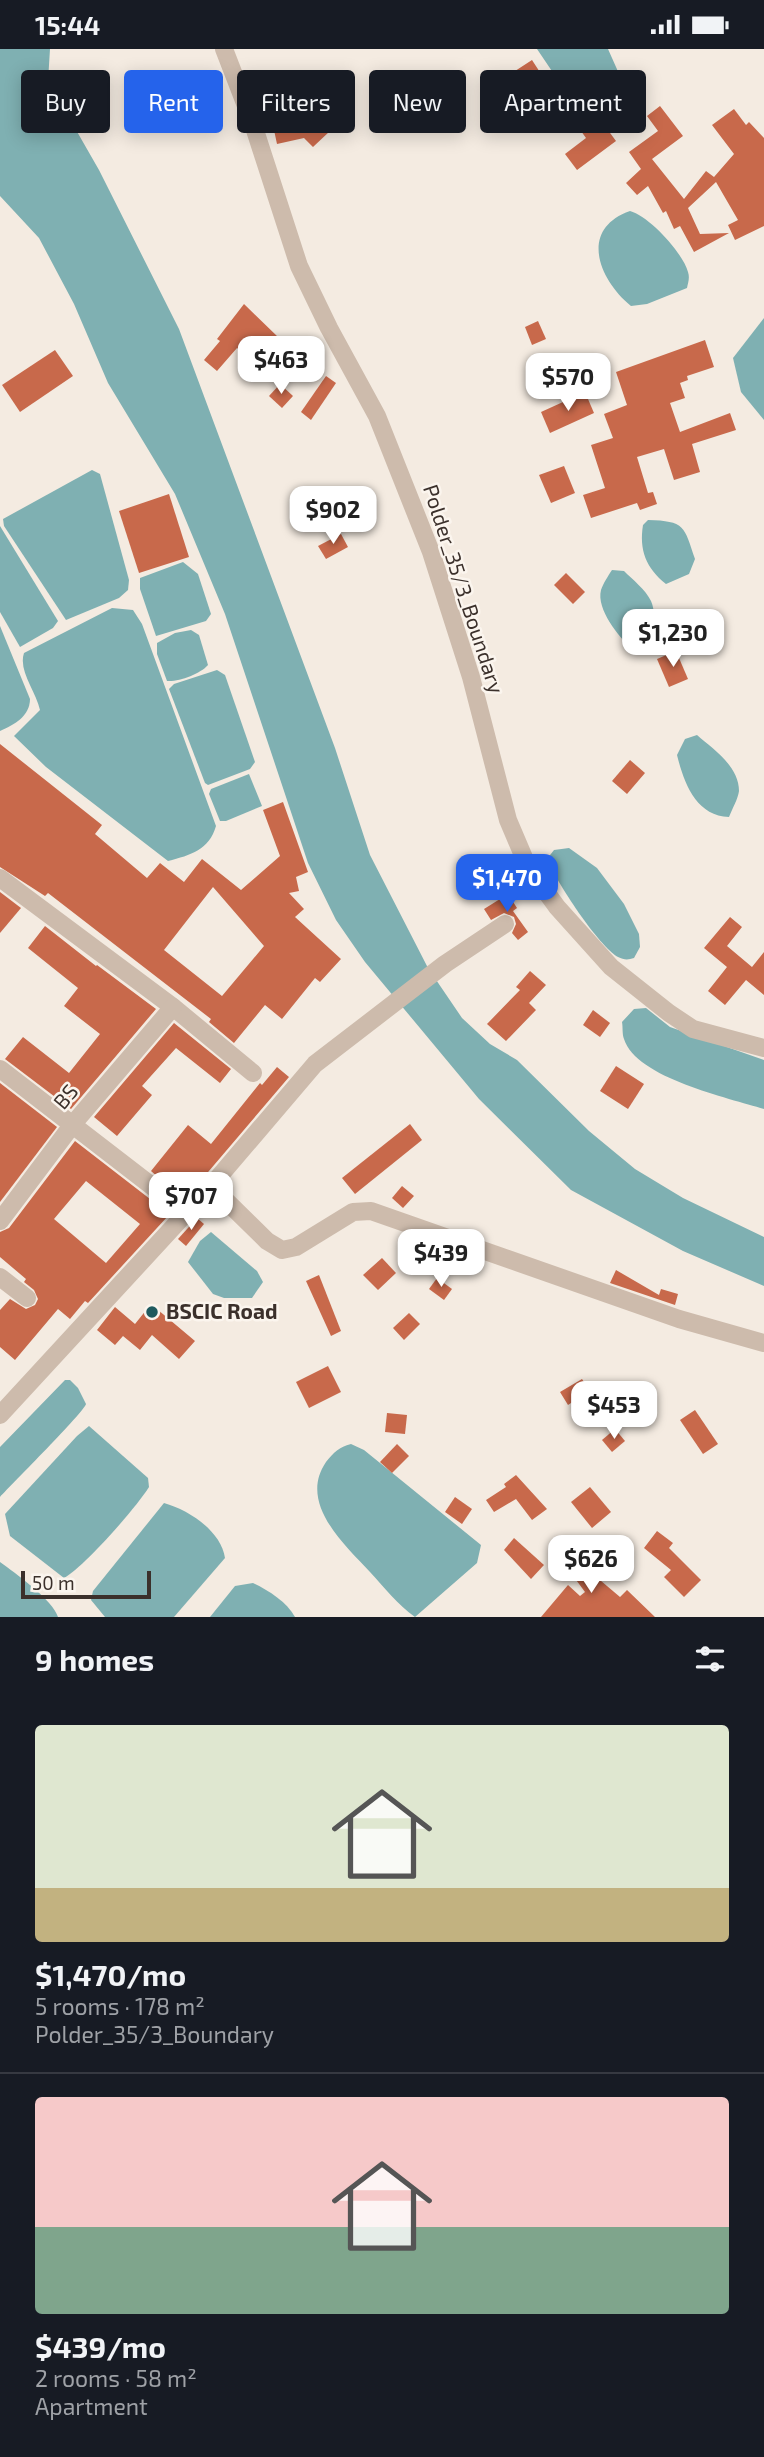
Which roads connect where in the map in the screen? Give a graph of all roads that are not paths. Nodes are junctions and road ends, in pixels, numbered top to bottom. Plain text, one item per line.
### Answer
1 (223, 49) edge
2 (0, 878) edge
3 (505, 924) dead end
4 (173, 1007) junction
5 (764, 1048) edge
6 (0, 1069) edge
7 (253, 1073) dead end
8 (73, 1124) junction
9 (211, 1186) junction
10 (157, 1190) dead end
11 (0, 1221) edge
12 (0, 1277) edge
13 (27, 1298) dead end
14 (764, 1343) edge
15 (0, 1415) edge

1 - 5 street, Polder_35/3_Boundary
2 - 4 street
3 - 9 street
4 - 7 street
4 - 8 street, BS
6 - 8 street
8 - 10 street
8 - 11 street, BS
9 - 14 street
9 - 15 street
12 - 13 street

